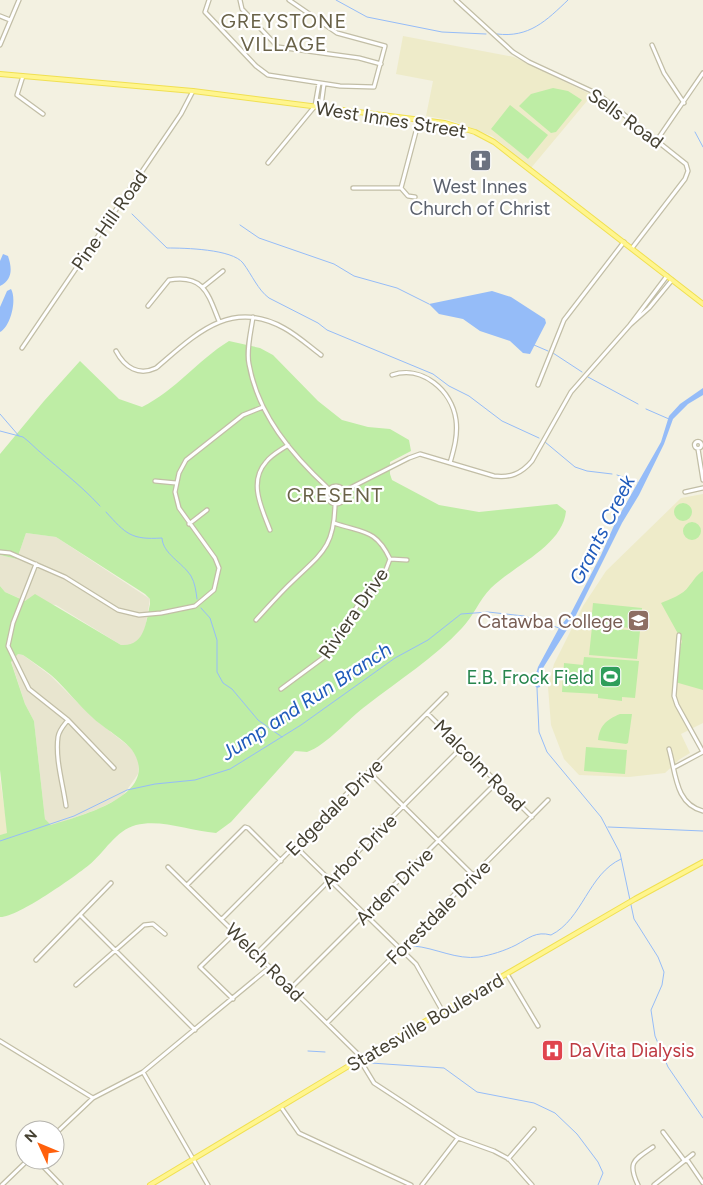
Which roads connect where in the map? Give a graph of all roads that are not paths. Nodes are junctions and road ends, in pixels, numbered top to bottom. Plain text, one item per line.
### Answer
1 (19, 0) edge
2 (209, 0) edge
3 (240, 0) edge
4 (289, 0) edge
5 (456, 0) edge
6 (0, 16) edge
7 (10, 20) junction
8 (0, 45) edge
9 (652, 45) dead end
10 (381, 64) junction
11 (703, 73) edge
12 (0, 74) edge
13 (23, 76) junction
14 (319, 83) junction
15 (324, 84) junction
16 (193, 91) junction
17 (684, 103) junction
18 (315, 106) junction
19 (321, 106) junction
20 (43, 114) dead end
21 (419, 120) junction
22 (658, 140) junction
23 (268, 163) dead end
24 (353, 188) dead end
25 (401, 188) junction
26 (415, 198) dead end
27 (624, 242) junction
28 (632, 248) junction
29 (223, 271) dead end
30 (668, 276) junction
31 (672, 280) junction
32 (203, 287) junction
33 (654, 293) junction
34 (658, 297) junction
35 (703, 304) edge
36 (148, 306) dead end
37 (252, 317) junction
38 (219, 321) junction
39 (630, 325) junction
40 (22, 348) dead end
41 (116, 351) dead end
42 (321, 355) dead end
43 (392, 375) dead end
44 (538, 385) dead end
45 (263, 407) junction
46 (288, 445) junction
47 (698, 449) dead end
48 (450, 463) junction
49 (703, 480) edge
50 (155, 481) dead end
51 (176, 483) junction
52 (703, 488) edge
53 (329, 489) junction
54 (344, 491) junction
55 (684, 492) dead end
56 (335, 505) junction
57 (207, 510) dead end
58 (334, 523) junction
59 (189, 524) junction
60 (270, 530) dead end
61 (0, 552) edge
62 (390, 559) junction
63 (407, 560) dead end
64 (36, 564) junction
65 (256, 620) dead end
66 (679, 635) dead end
67 (281, 689) dead end
68 (446, 694) dead end
69 (427, 713) junction
70 (68, 720) junction
71 (461, 748) junction
72 (669, 749) dead end
73 (703, 752) edge
74 (675, 767) junction
75 (114, 768) dead end
76 (369, 772) junction
77 (497, 782) junction
78 (548, 800) dead end
79 (66, 806) dead end
80 (404, 807) junction
81 (703, 811) edge
82 (532, 817) junction
83 (438, 841) junction
84 (295, 846) junction
85 (281, 860) junction
86 (703, 862) edge
87 (168, 867) dead end
88 (474, 876) junction
89 (330, 880) junction
90 (111, 884) dead end
91 (187, 885) junction
92 (366, 914) junction
93 (80, 915) junction
94 (222, 919) junction
95 (235, 933) junction
96 (165, 934) dead end
97 (400, 949) junction
98 (115, 950) junction
99 (256, 954) junction
100 (36, 960) dead end
101 (270, 967) junction
102 (507, 974) junction
103 (76, 985) dead end
104 (291, 988) junction
105 (232, 999) junction
106 (443, 1012) junction
107 (328, 1024) junction
108 (538, 1026) dead end
109 (195, 1030) junction
110 (0, 1041) edge
111 (361, 1059) junction
112 (143, 1072) junction
113 (92, 1098) junction
114 (281, 1107) junction
115 (65, 1124) edge
116 (534, 1129) dead end
117 (663, 1132) dead end
118 (458, 1138) junction
119 (653, 1147) dead end
120 (694, 1154) dead end
121 (508, 1159) junction
122 (193, 1160) junction
123 (684, 1160) junction
124 (18, 1170) edge
125 (46, 1170) edge
126 (703, 1183) edge
127 (2, 1185) edge
128 (60, 1185) edge
129 (150, 1185) edge
130 (208, 1185) edge
131 (411, 1185) edge
132 (422, 1185) edge
133 (532, 1185) edge
134 (638, 1185) edge
135 (654, 1185) edge

1 - 7 street
2 - 14 street
3 - 10 street
4 - 10 street
5 - 22 street, Sells Road
6 - 7 street
7 - 8 street
9 - 17 street
10 - 15 street
11 - 17 street
12 - 13 main road, West Innes Street
13 - 16 main road, West Innes Street
13 - 20 street
14 - 15 street
14 - 18 street
15 - 19 street
16 - 18 main road, West Innes Street
16 - 40 street, Pine Hill Road
17 - 22 street
18 - 19 main road, West Innes Street
18 - 23 street
19 - 21 main road, West Innes Street
21 - 25 street
21 - 27 main road, West Innes Street
22 - 28 street, Sells Road
24 - 25 street
25 - 26 street
27 - 28 main road, West Innes Street
27 - 44 street
28 - 30 main road, West Innes Street
29 - 32 street
30 - 31 main road, West Innes Street
30 - 33 street
31 - 34 street
31 - 35 main road, West Innes Street
32 - 36 street
32 - 38 street
33 - 34 street
33 - 39 street
34 - 39 street
37 - 38 street
37 - 42 street
37 - 45 street
38 - 41 street
39 - 48 street
43 - 48 street
45 - 46 street
45 - 51 street
46 - 53 street
46 - 60 street
47 - 49 street
48 - 54 street
50 - 51 street
51 - 59 street
52 - 55 street
53 - 54 street
53 - 56 street
54 - 56 street
56 - 58 street
57 - 59 street
58 - 62 street, Riviera Drive
58 - 65 street
59 - 64 street
61 - 64 street
62 - 63 street
62 - 67 street, Riviera Drive
64 - 70 street
66 - 73 street
68 - 69 street, Edgedale Drive
69 - 71 street, Malcolm Road
69 - 76 street, Edgedale Drive
70 - 75 street
70 - 79 street
71 - 77 street, Malcolm Road
71 - 80 street, Arbor Drive
72 - 74 street
73 - 74 street
74 - 81 street
76 - 80 street
76 - 84 street, Edgedale Drive
77 - 82 street, Malcolm Road
77 - 83 street, Arden Drive
78 - 82 street, Forestdale Drive
80 - 83 street
80 - 89 street, Arbor Drive
82 - 88 street, Forestdale Drive
83 - 88 street
83 - 92 street, Arden Drive
84 - 85 street, Edgedale Drive
84 - 89 street
85 - 91 street
85 - 94 street, Edgedale Drive
86 - 102 main road, Statesville Boulevard
87 - 91 street, Welch Road
88 - 97 street, Forestdale Drive
89 - 92 street
89 - 99 street, Arbor Drive
90 - 93 street
91 - 94 street, Welch Road
92 - 97 street
92 - 104 street, Arden Drive
93 - 98 street
93 - 100 street
94 - 95 street, Welch Road
95 - 99 street, Welch Road
95 - 105 street
96 - 98 street
97 - 106 street
97 - 107 street, Forestdale Drive
98 - 103 street
98 - 109 street
99 - 101 street, Welch Road
101 - 104 street, Welch Road
101 - 105 street
102 - 106 main road, Statesville Boulevard
102 - 108 street
104 - 107 street, Welch Road
105 - 109 street
106 - 111 main road, Statesville Boulevard
107 - 111 street, Welch Road
109 - 112 street
110 - 113 street
111 - 114 main road, Statesville Boulevard
111 - 118 street, Welch Road
112 - 113 street
112 - 122 street
113 - 115 street
114 - 122 main road, Statesville Boulevard
114 - 131 street
116 - 121 street
117 - 123 street
118 - 121 street, Welch Road
118 - 132 street
119 - 134 street
120 - 123 street
121 - 133 street
122 - 129 main road, Statesville Boulevard
122 - 130 street
123 - 126 street
123 - 135 street
124 - 127 street
125 - 128 street

